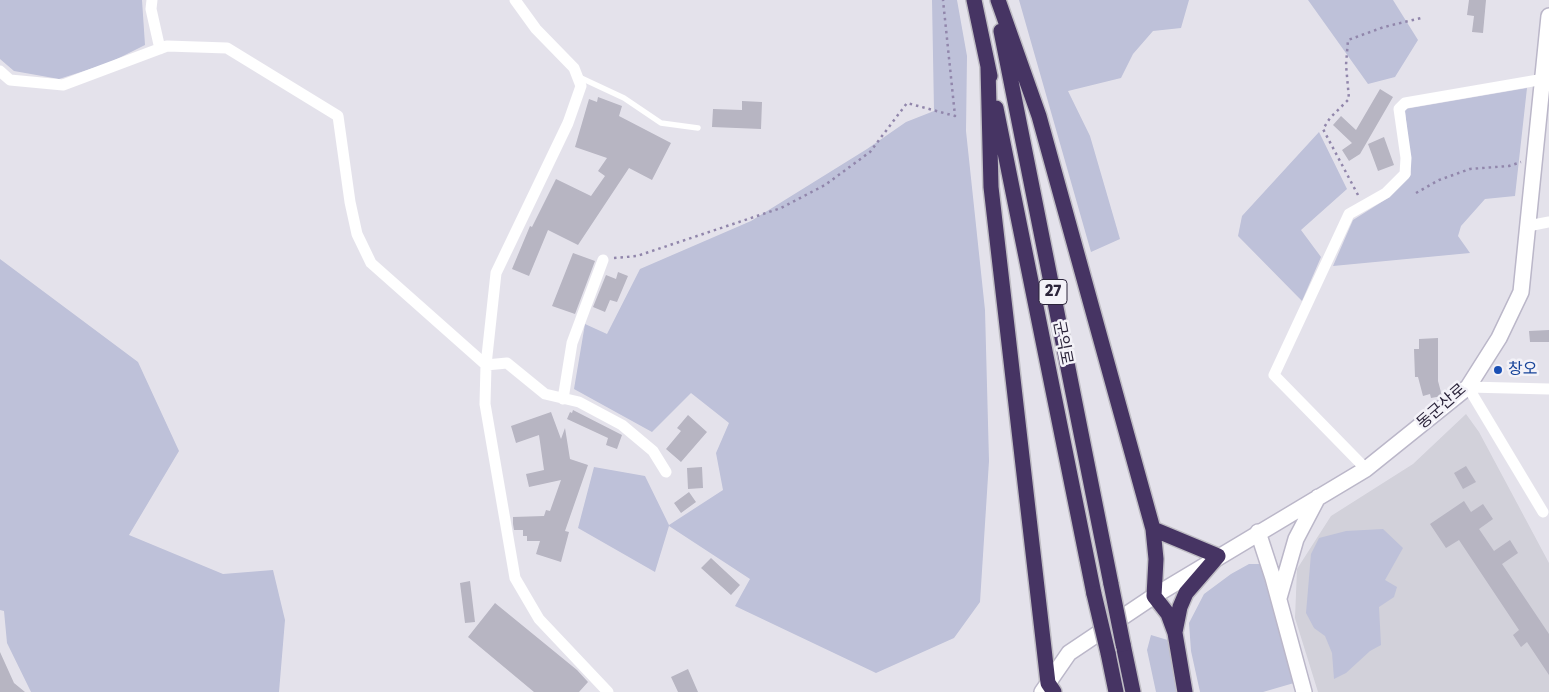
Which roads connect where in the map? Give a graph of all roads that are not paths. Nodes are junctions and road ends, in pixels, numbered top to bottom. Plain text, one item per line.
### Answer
1 (152, 0) edge
2 (514, 0) edge
3 (974, 0) edge
4 (996, 0) edge
5 (1549, 16) edge
6 (160, 49) junction
7 (988, 67) junction
8 (0, 71) edge
9 (577, 76) junction
10 (1544, 79) junction
11 (698, 128) dead end
12 (1549, 222) edge
13 (1528, 226) junction
14 (603, 260) road end
15 (486, 365) junction
16 (1468, 387) junction
17 (1549, 389) edge
18 (563, 398) junction
19 (1366, 470) junction
20 (666, 472) dead end
21 (1318, 497) junction
22 (1543, 512) dead end
23 (1153, 529) junction
24 (1258, 532) junction
25 (1218, 556) junction
26 (1154, 596) junction
27 (1279, 599) junction
28 (1175, 633) junction
29 (1048, 689) edge
30 (608, 692) edge
31 (1116, 692) edge
32 (1133, 692) edge
33 (1185, 692) edge
34 (1304, 692) edge

1 - 6 street
2 - 9 street
3 - 7 highway, 군익로 / 27
4 - 23 highway
4 - 32 highway, 군익로 / 27, bridge
5 - 10 street, 동군산로
6 - 8 street
6 - 15 street
7 - 29 highway
7 - 31 highway, 군익로 / 27, bridge
9 - 11 lane
9 - 15 street
10 - 13 street, 동군산로
10 - 19 street
12 - 13 street
13 - 16 street, 동군산로
14 - 18 street
15 - 18 street
15 - 30 street
16 - 17 street
16 - 19 street, 동군산로
16 - 22 street
18 - 20 street
19 - 21 street, 동군산로
21 - 24 street, 동군산로
21 - 27 street
23 - 25 highway
23 - 26 highway
24 - 25 street, 동군산로
24 - 27 street
25 - 26 street, 동군산로
25 - 28 highway
26 - 28 highway
26 - 29 street, 동군산로
27 - 34 street
28 - 33 highway

